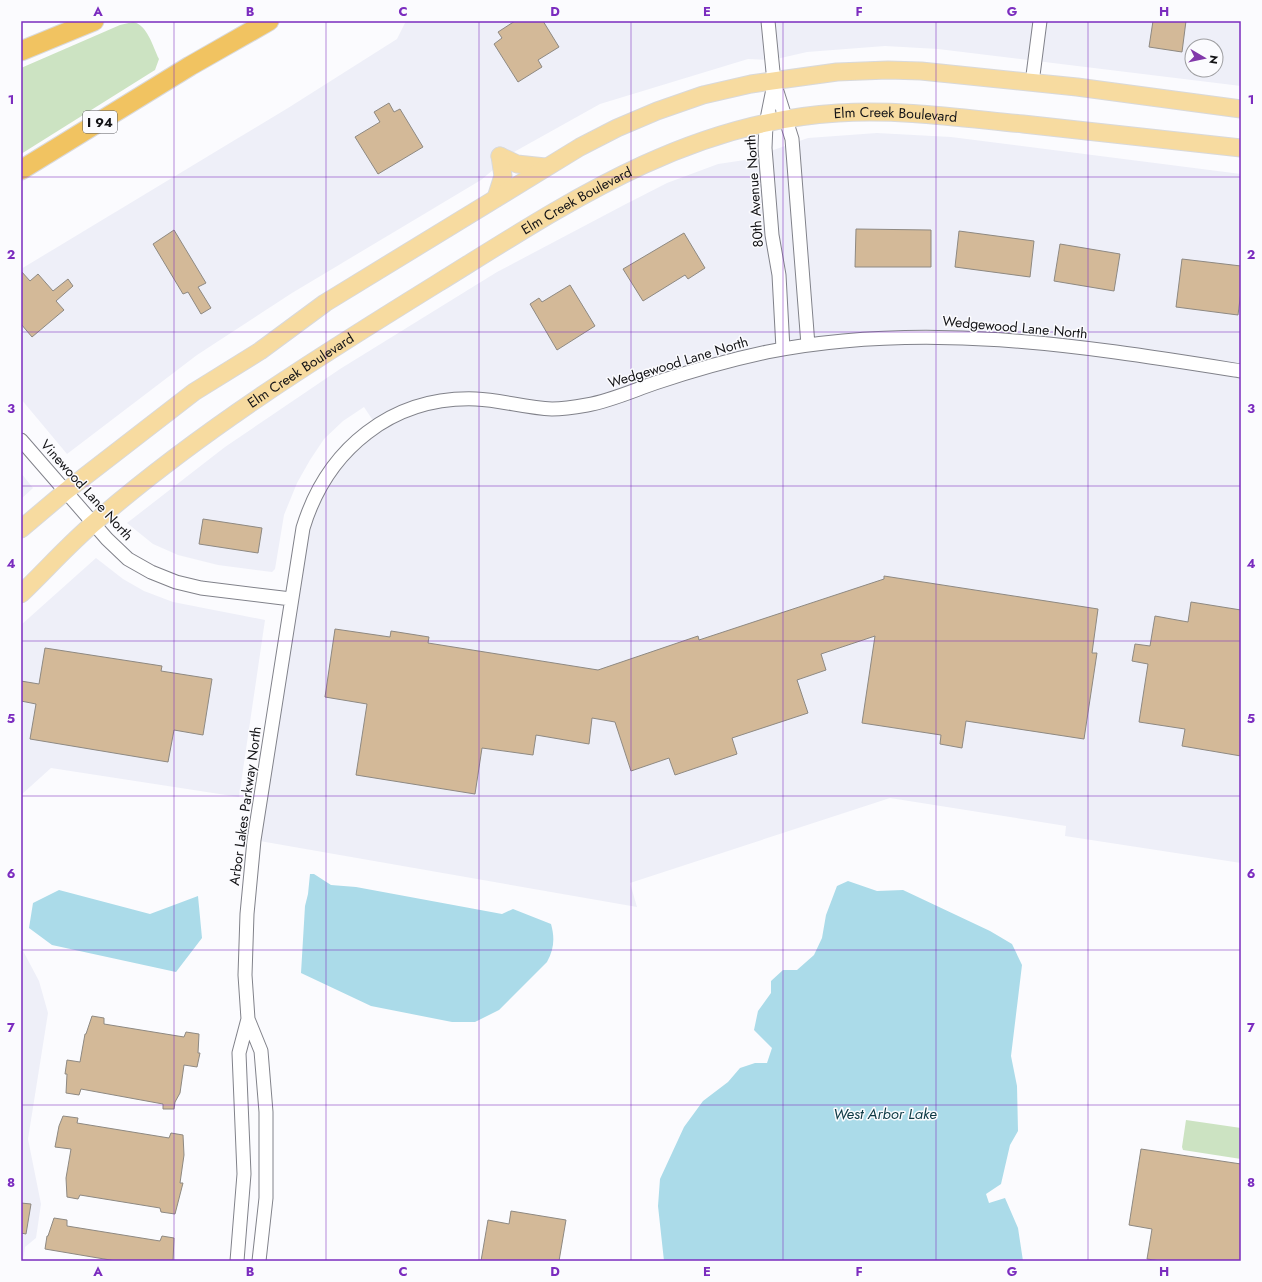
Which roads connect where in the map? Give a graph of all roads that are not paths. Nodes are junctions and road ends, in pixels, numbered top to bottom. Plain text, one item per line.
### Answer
1 (94, 21) edge
2 (269, 21) edge
3 (768, 21) edge
4 (1040, 21) edge
5 (21, 51) edge
6 (774, 82) junction
7 (1032, 83) junction
8 (1241, 109) edge
9 (786, 120) junction
10 (766, 124) junction
11 (1241, 148) edge
12 (545, 167) junction
13 (21, 170) edge
14 (496, 198) junction
15 (808, 345) junction
16 (783, 349) junction
17 (1241, 371) edge
18 (21, 440) edge
19 (66, 492) junction
20 (93, 523) junction
21 (21, 529) edge
22 (21, 594) edge
23 (291, 599) junction
24 (248, 1019) junction
25 (238, 1261) edge
26 (259, 1261) edge

1 - 5 highway
2 - 13 highway, I 94
3 - 6 street
4 - 7 street
6 - 7 main road
6 - 9 street
6 - 10 street, 80th Avenue North
6 - 12 main road
7 - 8 main road
9 - 10 main road, Elm Creek Boulevard
9 - 11 main road, Elm Creek Boulevard
9 - 15 street
10 - 16 street, 80th Avenue North
10 - 20 main road, Elm Creek Boulevard
12 - 14 main road
12 - 14 main road
14 - 19 main road
15 - 16 street, Wedgewood Lane North
15 - 17 street, Wedgewood Lane North
16 - 23 street, Wedgewood Lane North
18 - 19 street, Vinewood Lane North
19 - 20 street, Vinewood Lane North
19 - 21 main road
20 - 22 main road, Elm Creek Boulevard
20 - 23 street, Vinewood Lane North
23 - 24 street, Arbor Lakes Parkway North
24 - 25 street, Arbor Lakes Parkway North
24 - 26 street, Arbor Lakes Parkway North

